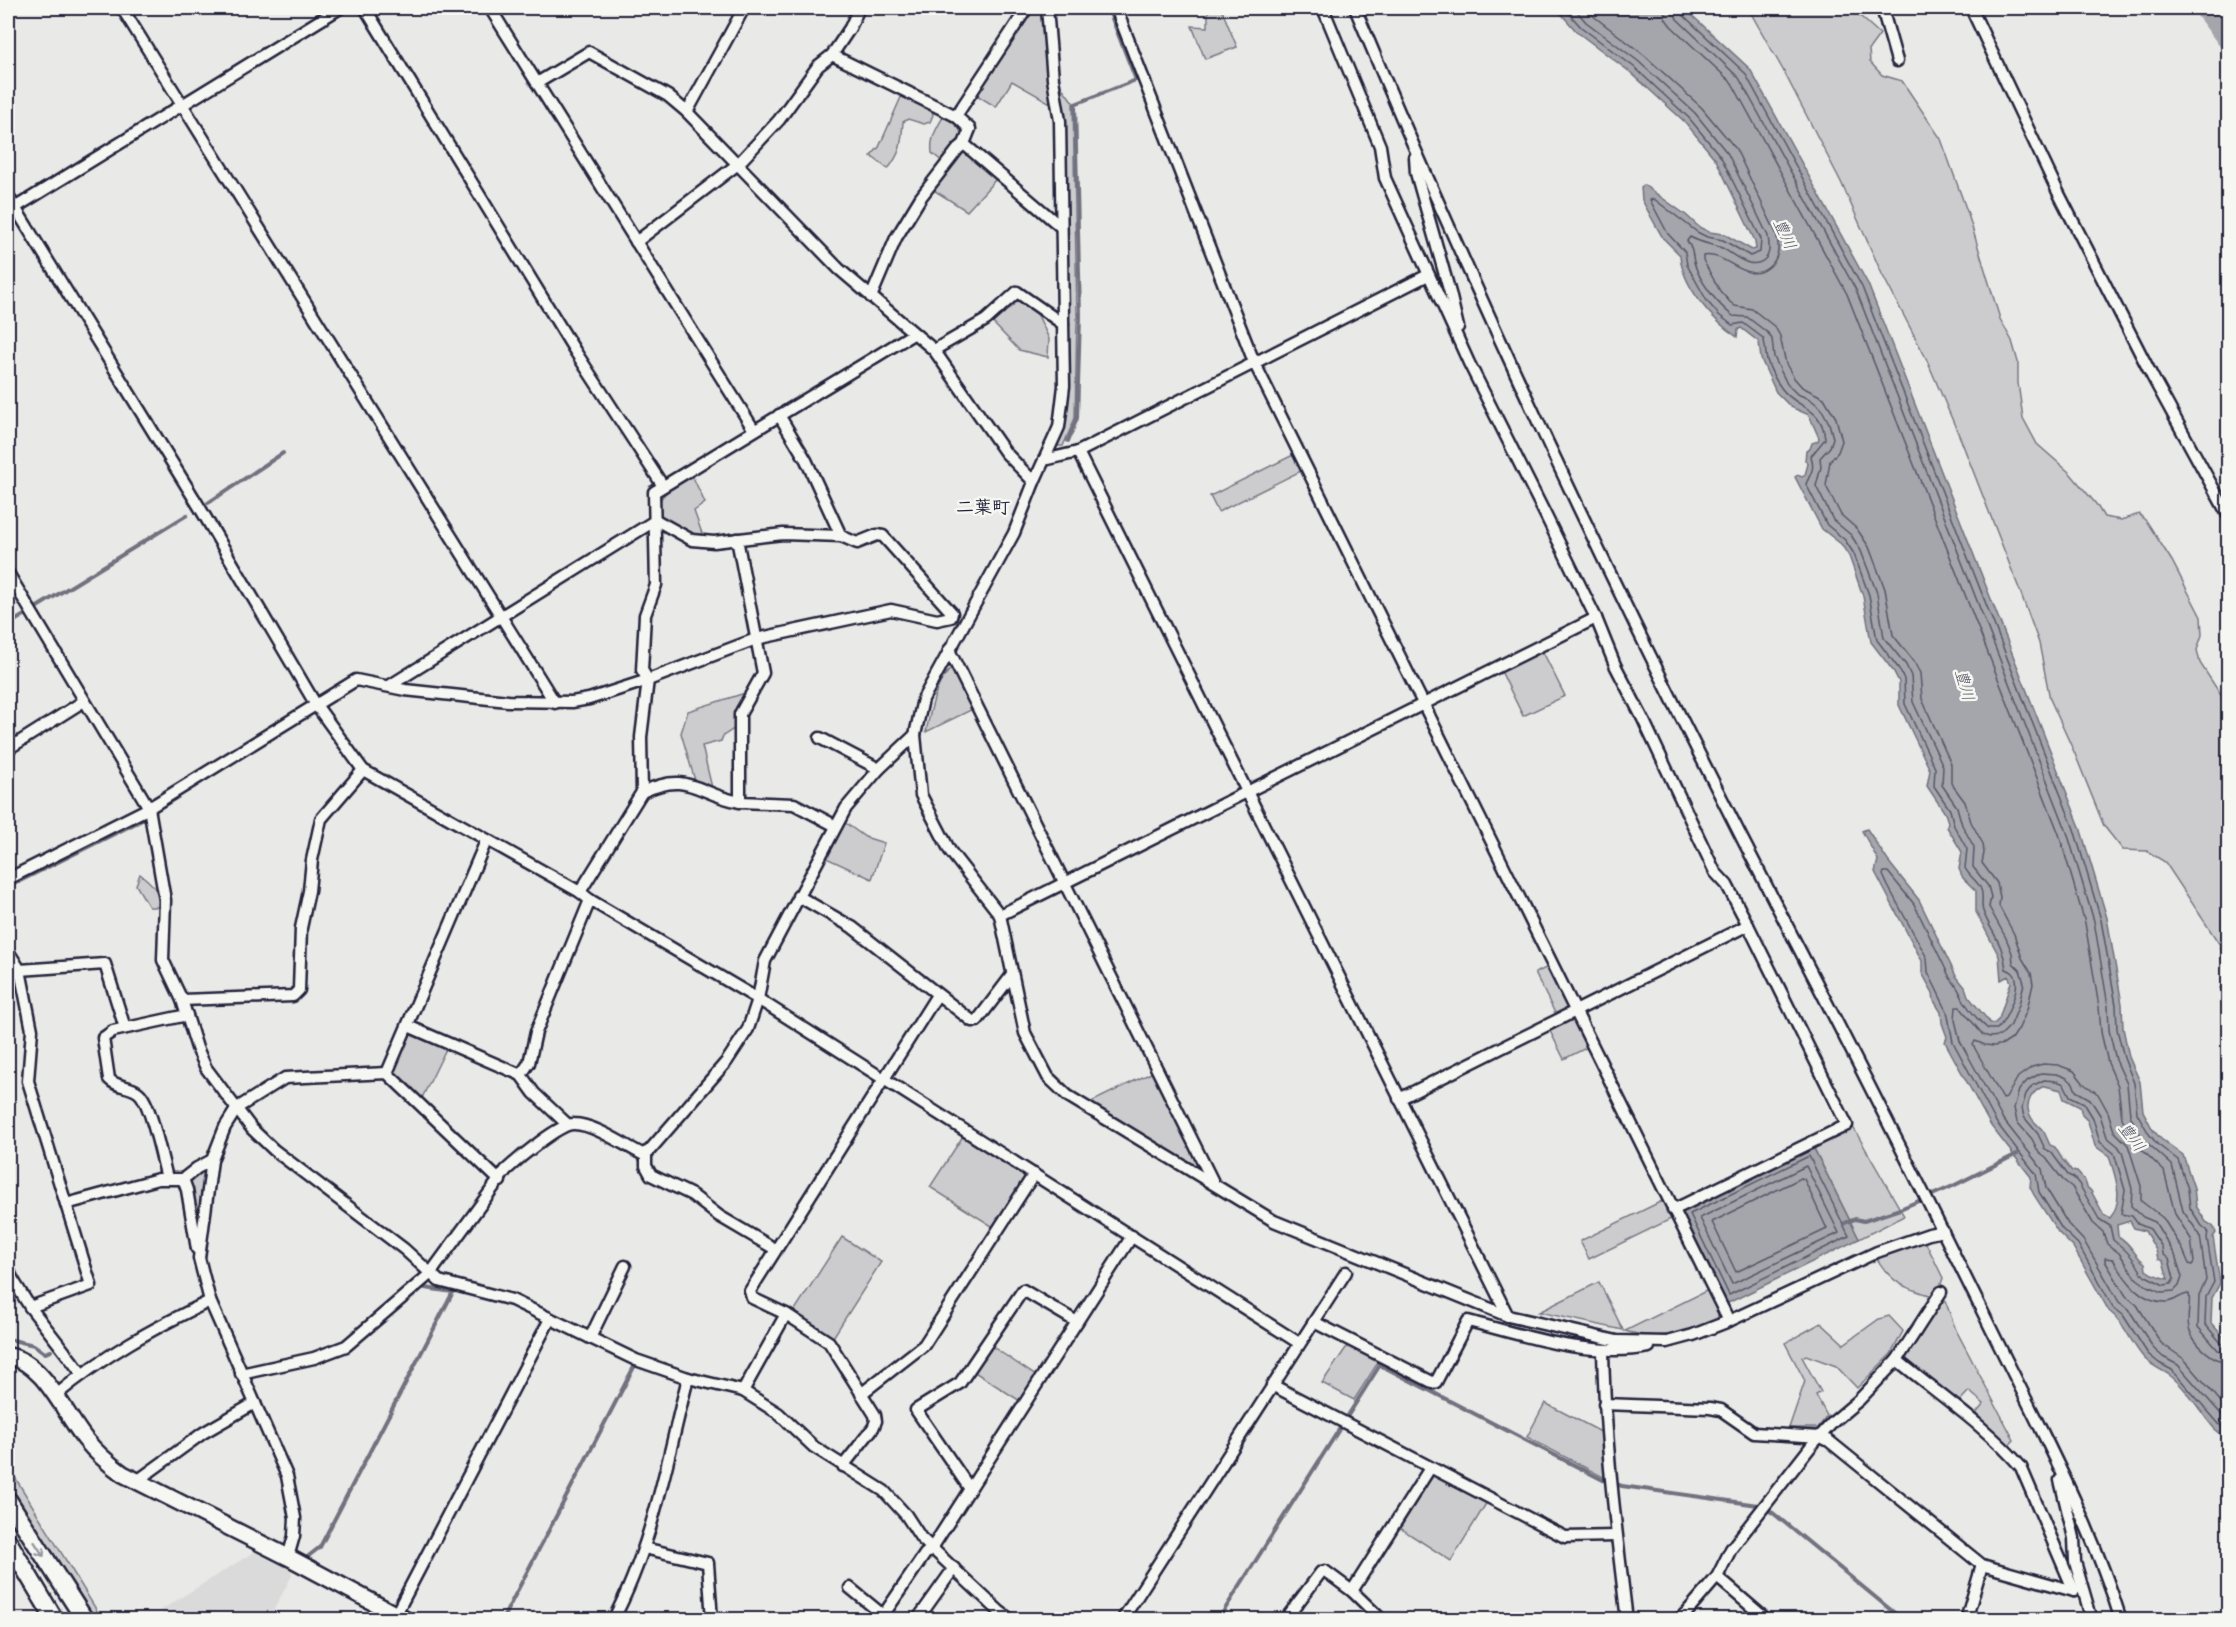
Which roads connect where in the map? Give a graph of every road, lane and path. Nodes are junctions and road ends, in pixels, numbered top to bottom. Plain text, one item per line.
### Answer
1 (122, 8) edge
2 (340, 8) edge
3 (365, 8) edge
4 (490, 8) edge
5 (744, 8) edge
6 (859, 8) edge
7 (1027, 8) edge
8 (1047, 8) edge
9 (1116, 8) edge
10 (1323, 8) edge
11 (1355, 8) edge
12 (1882, 8) edge
13 (1971, 8) edge
14 (832, 55) junction
15 (1898, 61) dead end
16 (537, 83) junction
17 (182, 103) junction
18 (687, 112) junction
19 (956, 117) junction
20 (964, 144) junction
21 (1414, 149) junction
22 (738, 164) junction
23 (8, 196) edge
24 (11, 210) edge
25 (1061, 227) junction
26 (636, 242) junction
27 (1428, 275) junction
28 (871, 297) junction
29 (1063, 324) junction
30 (912, 334) junction
31 (1462, 345) junction
32 (934, 350) junction
33 (1254, 362) junction
34 (779, 415) junction
35 (754, 430) junction
36 (1078, 452) junction
37 (1044, 460) junction
38 (1034, 482) junction
39 (663, 486) junction
40 (2229, 515) edge
41 (656, 520) junction
42 (842, 536) junction
43 (737, 539) junction
44 (8, 573) edge
45 (502, 616) junction
46 (1596, 618) junction
47 (756, 639) junction
48 (949, 650) junction
49 (648, 680) junction
50 (389, 686) junction
51 (84, 701) junction
52 (555, 703) junction
53 (1423, 704) junction
54 (316, 705) junction
55 (915, 735) junction
56 (820, 738) dead end
57 (8, 748) edge
58 (879, 769) junction
59 (363, 770) junction
60 (642, 792) junction
61 (1246, 792) junction
62 (740, 802) junction
63 (149, 808) junction
64 (836, 826) junction
65 (486, 841) junction
66 (8, 879) edge
67 (1064, 883) junction
68 (580, 892) junction
69 (798, 896) junction
70 (590, 900) junction
71 (1000, 915) junction
72 (1748, 925) junction
73 (8, 951) edge
74 (20, 970) junction
75 (1012, 975) junction
76 (937, 995) junction
77 (758, 999) junction
78 (182, 1000) junction
79 (1575, 1011) junction
80 (187, 1015) junction
81 (408, 1026) junction
82 (125, 1028) junction
83 (387, 1073) junction
84 (521, 1076) junction
85 (884, 1079) junction
86 (1399, 1100) junction
87 (237, 1108) junction
88 (567, 1124) junction
89 (646, 1154) junction
90 (212, 1160) junction
91 (1034, 1174) junction
92 (167, 1178) junction
93 (183, 1179) junction
94 (500, 1181) junction
95 (1214, 1184) junction
96 (66, 1204) junction
97 (1673, 1210) junction
98 (1943, 1231) junction
99 (1132, 1236) junction
100 (775, 1249) junction
101 (199, 1258) junction
102 (625, 1266) dead end
103 (8, 1272) edge
104 (1346, 1272) dead end
105 (430, 1274) junction
106 (1941, 1292) dead end
107 (210, 1301) junction
108 (30, 1307) junction
109 (786, 1314) junction
110 (1508, 1316) junction
111 (549, 1319) junction
112 (1729, 1321) junction
113 (1077, 1322) junction
114 (1314, 1322) junction
115 (590, 1338) junction
116 (1667, 1342) junction
117 (1299, 1343) junction
118 (1603, 1351) junction
119 (8, 1356) edge
120 (1897, 1360) junction
121 (82, 1374) junction
122 (242, 1374) junction
123 (688, 1378) junction
124 (1272, 1385) junction
125 (743, 1391) junction
126 (861, 1394) junction
127 (55, 1396) junction
128 (255, 1403) junction
129 (1604, 1404) junction
130 (1821, 1437) junction
131 (843, 1466) junction
132 (2059, 1466) junction
133 (1430, 1468) junction
134 (137, 1481) junction
135 (970, 1489) junction
136 (8, 1500) edge
137 (1616, 1536) junction
138 (8, 1541) edge
139 (644, 1548) junction
140 (932, 1548) junction
141 (288, 1557) junction
142 (1982, 1565) junction
143 (954, 1568) junction
144 (1717, 1577) junction
145 (850, 1588) dead end
146 (1352, 1591) junction
147 (401, 1617) edge
148 (882, 1617) edge
149 (55, 1620) edge
150 (85, 1620) edge
151 (613, 1620) edge
152 (712, 1620) edge
153 (917, 1620) edge
154 (1011, 1620) edge
155 (1122, 1620) edge
156 (1285, 1620) edge
157 (1382, 1620) edge
158 (1627, 1620) edge
159 (1678, 1620) edge
160 (1767, 1620) edge
161 (1966, 1620) edge
162 (2092, 1620) edge
163 (2121, 1620) edge

1 - 17 street
2 - 17 street
3 - 39 street
4 - 16 street
5 - 18 street
6 - 14 street
7 - 19 street
8 - 25 street
9 - 33 street
10 - 27 street
11 - 21 street
12 - 15 street
13 - 40 street
14 - 19 street
14 - 22 street
16 - 18 street
16 - 26 street
17 - 24 street
17 - 45 street
18 - 22 street
19 - 20 street
20 - 25 street
20 - 28 street
21 - 31 street
21 - 98 street
22 - 26 street
22 - 28 street
23 - 24 street
24 - 54 street
25 - 29 street
26 - 35 street
27 - 31 street
27 - 33 street
28 - 30 street
29 - 32 street
29 - 37 street
30 - 32 street
30 - 34 street
31 - 46 street
32 - 38 street
33 - 36 street
33 - 53 street
34 - 35 street
34 - 42 street
35 - 39 street
36 - 37 street
36 - 61 street
37 - 38 street
38 - 48 street
39 - 41 street
41 - 43 street
41 - 45 street
41 - 49 street
42 - 43 street
42 - 47 street
43 - 47 street
44 - 51 street
45 - 50 street
45 - 52 street
46 - 53 street
46 - 72 street
47 - 49 street
47 - 62 street
48 - 55 street
48 - 67 street
49 - 52 street
49 - 60 street
50 - 52 street
50 - 54 street
51 - 57 street
51 - 63 street
53 - 61 street
53 - 79 street
54 - 59 street
54 - 63 street
55 - 58 street
55 - 71 street
56 - 58 street
58 - 64 street
59 - 65 street
59 - 78 street
60 - 62 street
60 - 68 street
61 - 67 street
61 - 86 street
62 - 64 street
63 - 66 street
63 - 78 street
64 - 69 street
65 - 68 street
65 - 81 street
67 - 71 street
67 - 95 street
68 - 70 street
69 - 76 street
69 - 77 street
70 - 77 street
70 - 84 street
71 - 75 street
72 - 79 street
72 - 97 street
73 - 74 street
74 - 82 street
74 - 96 street
75 - 76 street
75 - 95 street
76 - 85 street
77 - 85 street
77 - 89 street
78 - 80 street
79 - 86 street
79 - 97 street
80 - 82 street
80 - 87 street
81 - 83 street
81 - 84 street
82 - 92 street
83 - 87 street
83 - 94 street
84 - 88 street
85 - 91 street
85 - 100 street
86 - 110 street
87 - 90 street
87 - 105 street
88 - 89 street
88 - 94 street
89 - 100 street
90 - 93 street
90 - 101 street
91 - 99 street
91 - 126 street
92 - 93 street
92 - 96 street
93 - 101 street
94 - 105 street
95 - 110 street
96 - 108 street
97 - 112 street
98 - 112 street
98 - 132 street
99 - 113 street
99 - 117 street
100 - 109 street
101 - 107 street
102 - 115 street
103 - 108 street
104 - 114 street
105 - 111 street
105 - 122 street
106 - 120 street
107 - 121 street
107 - 122 street
108 - 121 street
109 - 125 street
109 - 126 street
110 - 116 street
111 - 115 street
111 - 147 street
112 - 116 street
113 - 135 street
113 - 135 street
114 - 117 street
114 - 118 street
115 - 123 street
116 - 118 street
117 - 124 street
118 - 129 street
119 - 127 street
120 - 130 street
120 - 142 street
121 - 127 street
122 - 128 street
123 - 125 street
123 - 139 street
124 - 133 street
124 - 155 street
125 - 131 street
126 - 131 street
127 - 134 street
128 - 134 street
128 - 141 street
129 - 130 street
129 - 137 street
130 - 142 street
130 - 144 street
131 - 140 street
132 - 162 street
132 - 163 street
133 - 137 street
133 - 146 street
134 - 141 street
135 - 140 street
136 -> 150 main road
137 - 158 street
138 - 149 main road
139 - 151 street
139 - 152 street
140 - 143 street
140 - 148 street
141 - 147 street
142 - 161 street
143 - 153 street
143 - 154 street
144 - 159 street
144 - 160 street
145 - 148 street
146 - 156 street
146 - 157 street

